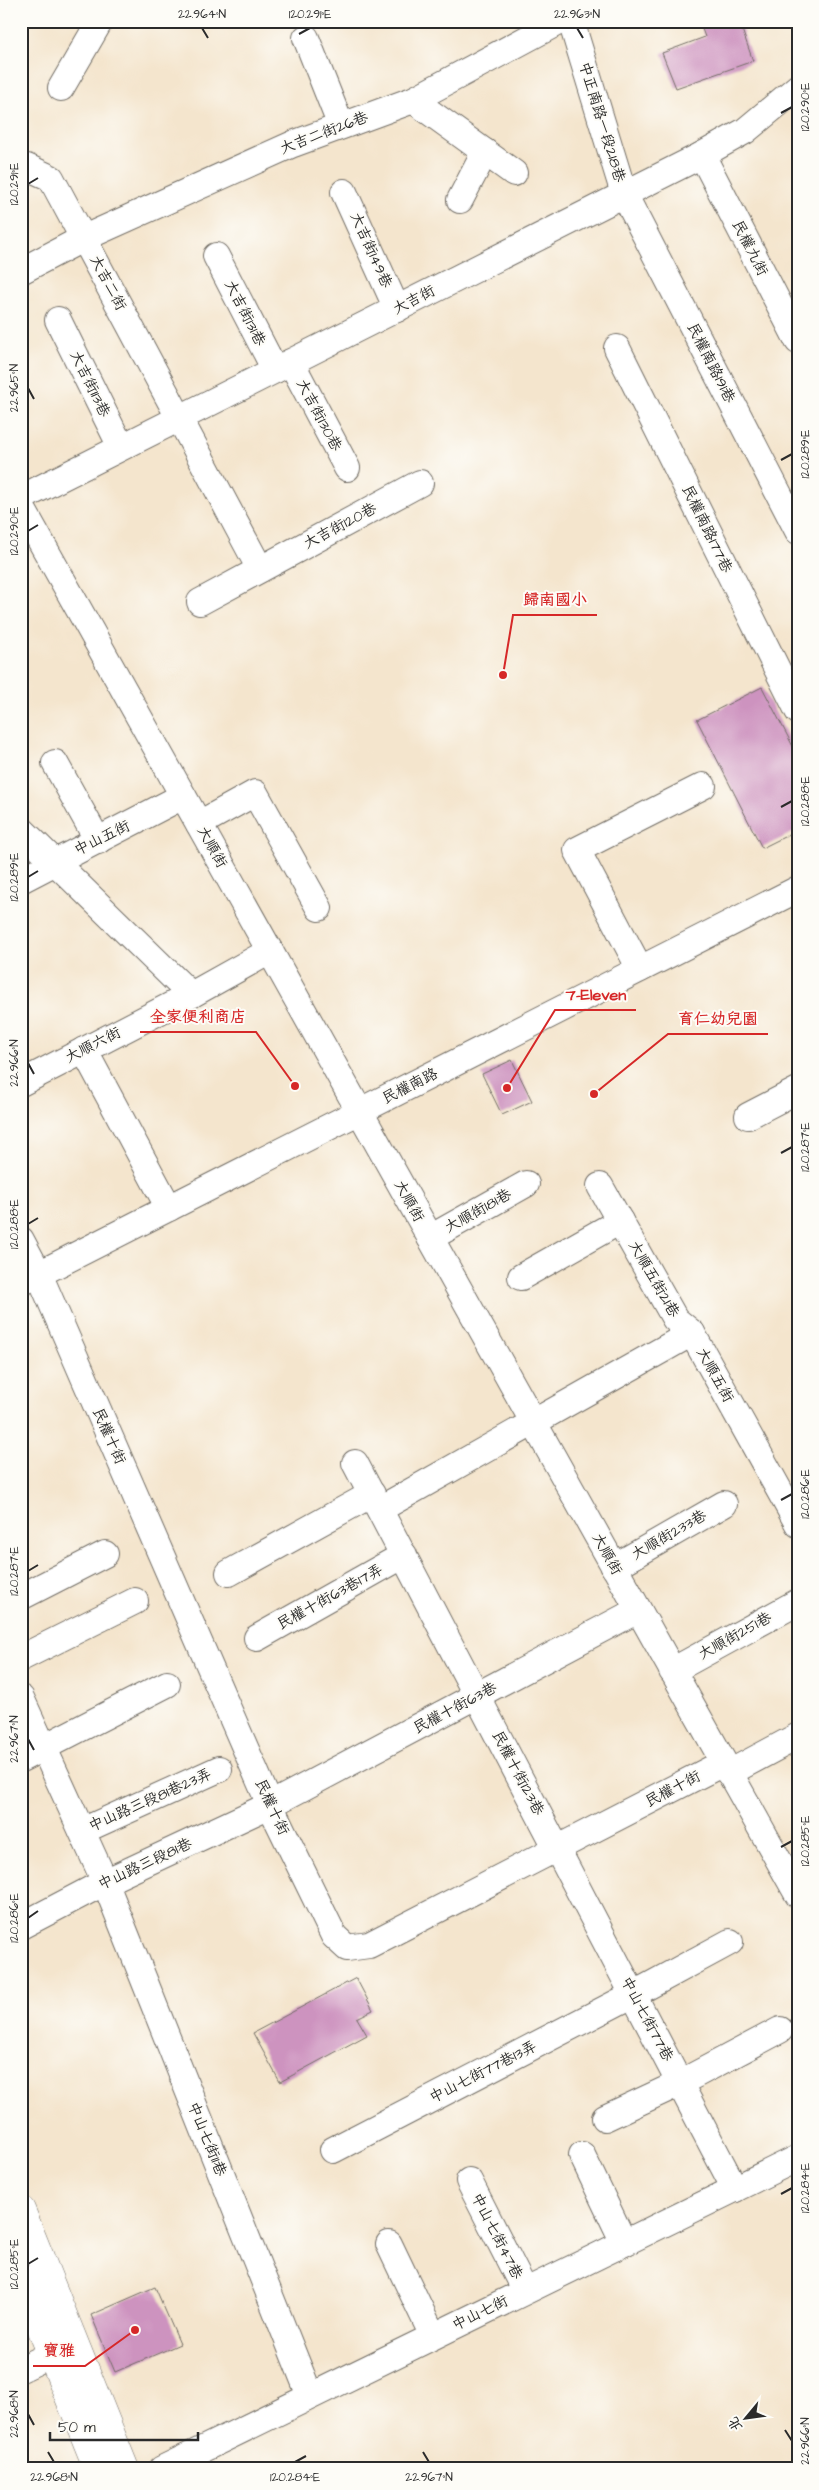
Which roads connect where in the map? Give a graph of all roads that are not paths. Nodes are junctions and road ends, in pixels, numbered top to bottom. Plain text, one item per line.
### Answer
1 (100, 21) edge
2 (560, 21) edge
3 (571, 21) edge
4 (306, 38) dead end
5 (798, 87) edge
6 (61, 88) dead end
7 (413, 100) junction
8 (341, 126) junction
9 (485, 152) junction
10 (702, 155) junction
11 (21, 170) edge
12 (514, 173) dead end
13 (344, 192) dead end
14 (624, 194) junction
15 (460, 200) dead end
16 (84, 238) junction
17 (216, 256) dead end
18 (21, 271) edge
19 (790, 305) edge
20 (398, 308) junction
21 (58, 320) dead end
22 (798, 341) edge
23 (617, 348) dead end
24 (283, 366) junction
25 (180, 418) junction
26 (121, 447) junction
27 (347, 468) dead end
28 (420, 483) dead end
29 (789, 492) edge
30 (21, 498) edge
31 (21, 506) edge
32 (798, 531) edge
33 (260, 570) junction
34 (200, 602) dead end
35 (798, 711) edge
36 (55, 763) dead end
37 (703, 786) dead end
38 (183, 796) junction
39 (199, 824) junction
40 (21, 829) edge
41 (98, 841) junction
42 (54, 862) junction
43 (21, 880) edge
44 (798, 889) edge
45 (320, 908) dead end
46 (270, 951) junction
47 (640, 969) junction
48 (192, 995) junction
49 (84, 1050) junction
50 (21, 1083) edge
51 (798, 1090) edge
52 (360, 1112) junction
53 (748, 1116) dead end
54 (526, 1184) dead end
55 (600, 1186) dead end
56 (169, 1208) junction
57 (620, 1221) junction
58 (430, 1238) junction
59 (21, 1240) edge
60 (521, 1277) dead end
61 (30, 1278) edge
62 (692, 1333) junction
63 (533, 1422) junction
64 (355, 1463) dead end
65 (376, 1501) junction
66 (724, 1504) dead end
67 (798, 1524) edge
68 (105, 1554) dead end
69 (404, 1555) junction
70 (614, 1567) junction
71 (229, 1573) dead end
72 (21, 1597) edge
73 (135, 1600) dead end
74 (798, 1602) edge
75 (638, 1610) junction
76 (256, 1638) dead end
77 (21, 1658) edge
78 (672, 1671) junction
79 (167, 1684) dead end
80 (478, 1696) junction
81 (21, 1698) edge
82 (798, 1736) edge
83 (32, 1753) edge
84 (726, 1768) junction
85 (219, 1769) dead end
86 (270, 1805) junction
87 (82, 1830) junction
88 (558, 1849) junction
89 (106, 1882) junction
90 (798, 1896) edge
91 (21, 1926) edge
92 (730, 1942) dead end
93 (634, 1994) junction
94 (780, 2030) dead end
95 (680, 2083) junction
96 (605, 2118) dead end
97 (333, 2150) dead end
98 (582, 2155) dead end
99 (798, 2158) edge
100 (469, 2181) dead end
101 (735, 2189) junction
102 (21, 2210) edge
103 (624, 2243) junction
104 (389, 2244) dead end
105 (21, 2278) edge
106 (525, 2291) junction
107 (433, 2336) junction
108 (52, 2354) junction
109 (21, 2370) edge
110 (310, 2396) junction
111 (98, 2469) edge
112 (125, 2469) edge
113 (162, 2469) edge

1 - 6 street
2 - 7 street, 大吉二街26巷
3 - 14 street, 中正南路一段218巷
4 - 8 street
5 - 10 street, 大吉街
7 - 8 street, 大吉二街26巷
7 - 9 street
8 - 16 street, 大吉二街26巷
9 - 12 street
9 - 15 street
10 - 14 street, 大吉街
10 - 19 street, 民權九街
11 - 16 street, 大吉二街
13 - 20 street, 大吉街149巷
14 - 20 street, 大吉街
14 - 29 street, 民權南路191巷
16 - 18 street, 大吉二街26巷
16 - 25 street, 大吉二街
17 - 24 street, 大吉街131巷
19 - 22 street, 民權九街
20 - 24 street, 大吉街
21 - 26 street, 大吉街113巷
23 - 35 street, 民權南路177巷
24 - 25 street, 大吉街
24 - 27 street, 大吉街130巷
25 - 26 street, 大吉街
25 - 33 street
26 - 30 street, 大吉街
28 - 33 street, 大吉街120巷
29 - 32 street, 民權南路191巷
31 - 38 street, 大順街
33 - 34 street, 大吉街120巷
36 - 41 street
37 - 47 street
38 - 39 street, 大順街
38 - 41 street, 中山五街
39 - 45 street
39 - 46 street, 大順街
40 - 42 street
41 - 42 street, 中山五街
42 - 43 street, 中山五街
42 - 48 street
44 - 47 street, 民權南路
46 - 48 street, 大順六街
46 - 52 street, 大順街
47 - 52 street, 民權南路
48 - 49 street, 大順六街
49 - 50 street, 大順六街
49 - 56 street
51 - 53 street
52 - 56 street, 民權南路
52 - 58 street, 大順街
54 - 58 street, 大順街181巷
55 - 57 street, 大順五街21巷
56 - 61 street, 民權南路
57 - 60 street
57 - 62 street, 大順五街21巷
58 - 63 street, 大順街
59 - 61 street, 民權十街
61 - 86 street, 民權十街
62 - 63 street, 大順五街
62 - 67 street, 大順五街
63 - 65 street, 大順五街
63 - 70 street, 大順街
64 - 65 street
65 - 69 street
65 - 71 street
66 - 70 street, 大順街233巷
68 - 72 street
69 - 76 street, 民權十街63巷17弄
69 - 80 street
70 - 75 street, 大順街
73 - 77 street
74 - 78 street, 大順街251巷
75 - 78 street, 大順街
75 - 80 street, 民權十街63巷
78 - 84 street, 大順街
79 - 83 street
80 - 86 street, 民權十街63巷
80 - 88 street, 民權十街123巷
81 - 83 street, 中山路三段81巷23弄
82 - 84 street
83 - 87 street, 中山路三段81巷23弄
84 - 88 street, 民權十街
84 - 90 street, 大順街
85 - 87 street, 中山路三段81巷23弄
86 - 88 street, 民權十街
86 - 89 street, 中山路三段81巷
87 - 89 street, 中山路三段81巷23弄
88 - 93 street, 中山七街77巷
89 - 91 street, 中山路三段81巷
89 - 110 street, 中山七街11巷
92 - 93 street, 中山七街77巷13弄
93 - 95 street, 中山七街77巷
93 - 97 street, 中山七街77巷13弄
94 - 95 street
95 - 96 street
95 - 101 street, 中山七街77巷
98 - 103 street
99 - 101 street, 中山七街
100 - 106 street, 中山七街47巷
101 - 103 street, 中山七街
102 - 112 main road
103 - 106 street, 中山七街
104 - 107 street
105 - 108 main road
106 - 107 street, 中山七街
107 - 110 street, 中山七街
108 - 109 street
108 - 111 main road
110 - 113 street, 中山七街

